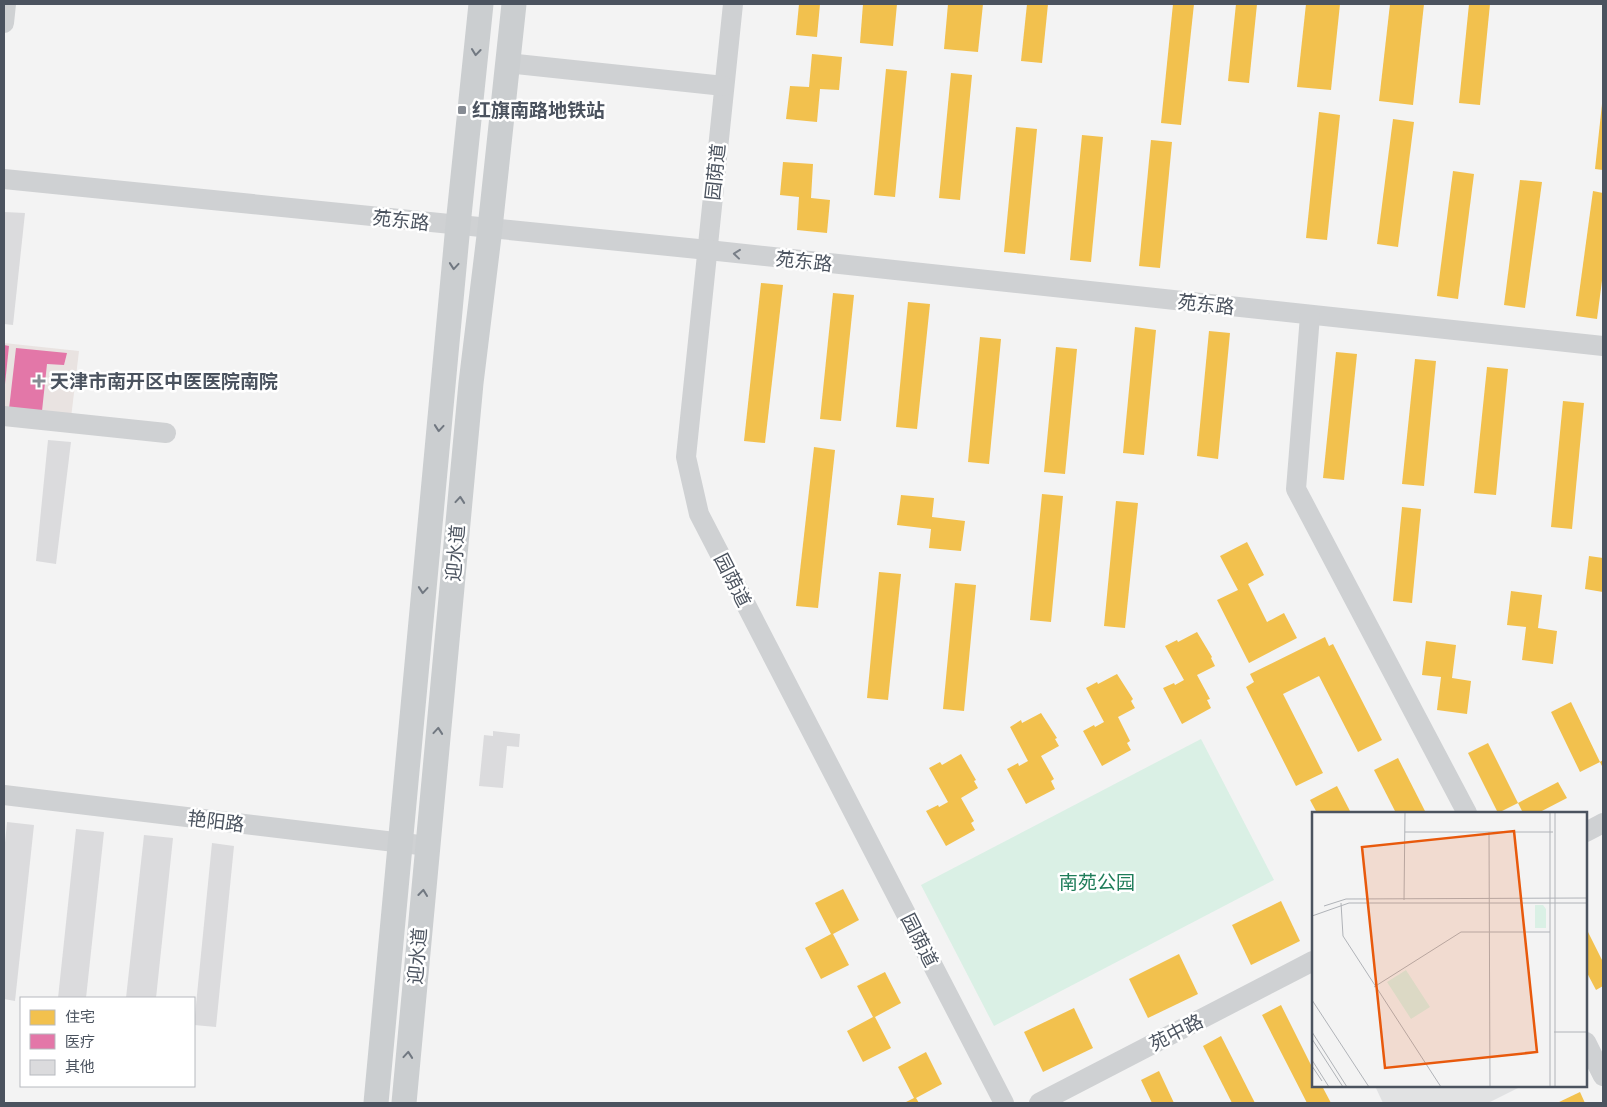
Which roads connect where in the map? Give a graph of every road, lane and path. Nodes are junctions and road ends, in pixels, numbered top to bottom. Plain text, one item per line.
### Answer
1 (6, 4) edge
2 (481, 4) edge
3 (514, 4) edge
4 (733, 4) edge
5 (4, 22) edge
6 (507, 64) junction
7 (724, 86) junction
8 (4, 179) edge
9 (4, 193) edge
10 (457, 232) junction
11 (490, 235) junction
12 (707, 257) junction
13 (1310, 321) junction
14 (1603, 346) edge
15 (1603, 358) edge
16 (4, 416) edge
17 (166, 433) dead end
18 (4, 795) edge
19 (1466, 812) edge
20 (1603, 812) edge
21 (1587, 820) edge
22 (1603, 823) edge
23 (1587, 831) edge
24 (399, 844) junction
25 (428, 846) junction
26 (1312, 962) edge
27 (1312, 973) edge
28 (1587, 1044) edge
29 (1603, 1076) edge
30 (376, 1103) edge
31 (404, 1103) edge
32 (1004, 1103) edge
33 (1039, 1103) edge
34 (1056, 1103) edge

1 - 5 street
2 -> 10 main road, 迎水道
3 - 6 main road, 迎水道
4 - 7 street, 园荫道
6 - 7 street
6 - 11 main road, 迎水道
7 - 12 street, 园荫道
8 - 10 street, 苑东路
9 - 10 street, 苑东路
10 - 11 street, 苑东路
10 -> 24 main road, 迎水道
11 - 12 street, 苑东路
25 -> 11 main road, 迎水道
12 - 13 street, 苑东路
12 - 32 street, 园荫道
13 - 14 street, 苑东路
13 - 15 street, 苑东路
13 - 19 street
16 - 17 street
18 - 24 street, 艳阳路
20 - 21 street
22 - 23 street
24 - 25 street, 艳阳路
24 - 30 main road, 迎水道
31 -> 25 main road, 迎水道
26 - 33 street, 苑中路
27 - 34 street, 苑中路
28 - 29 street

